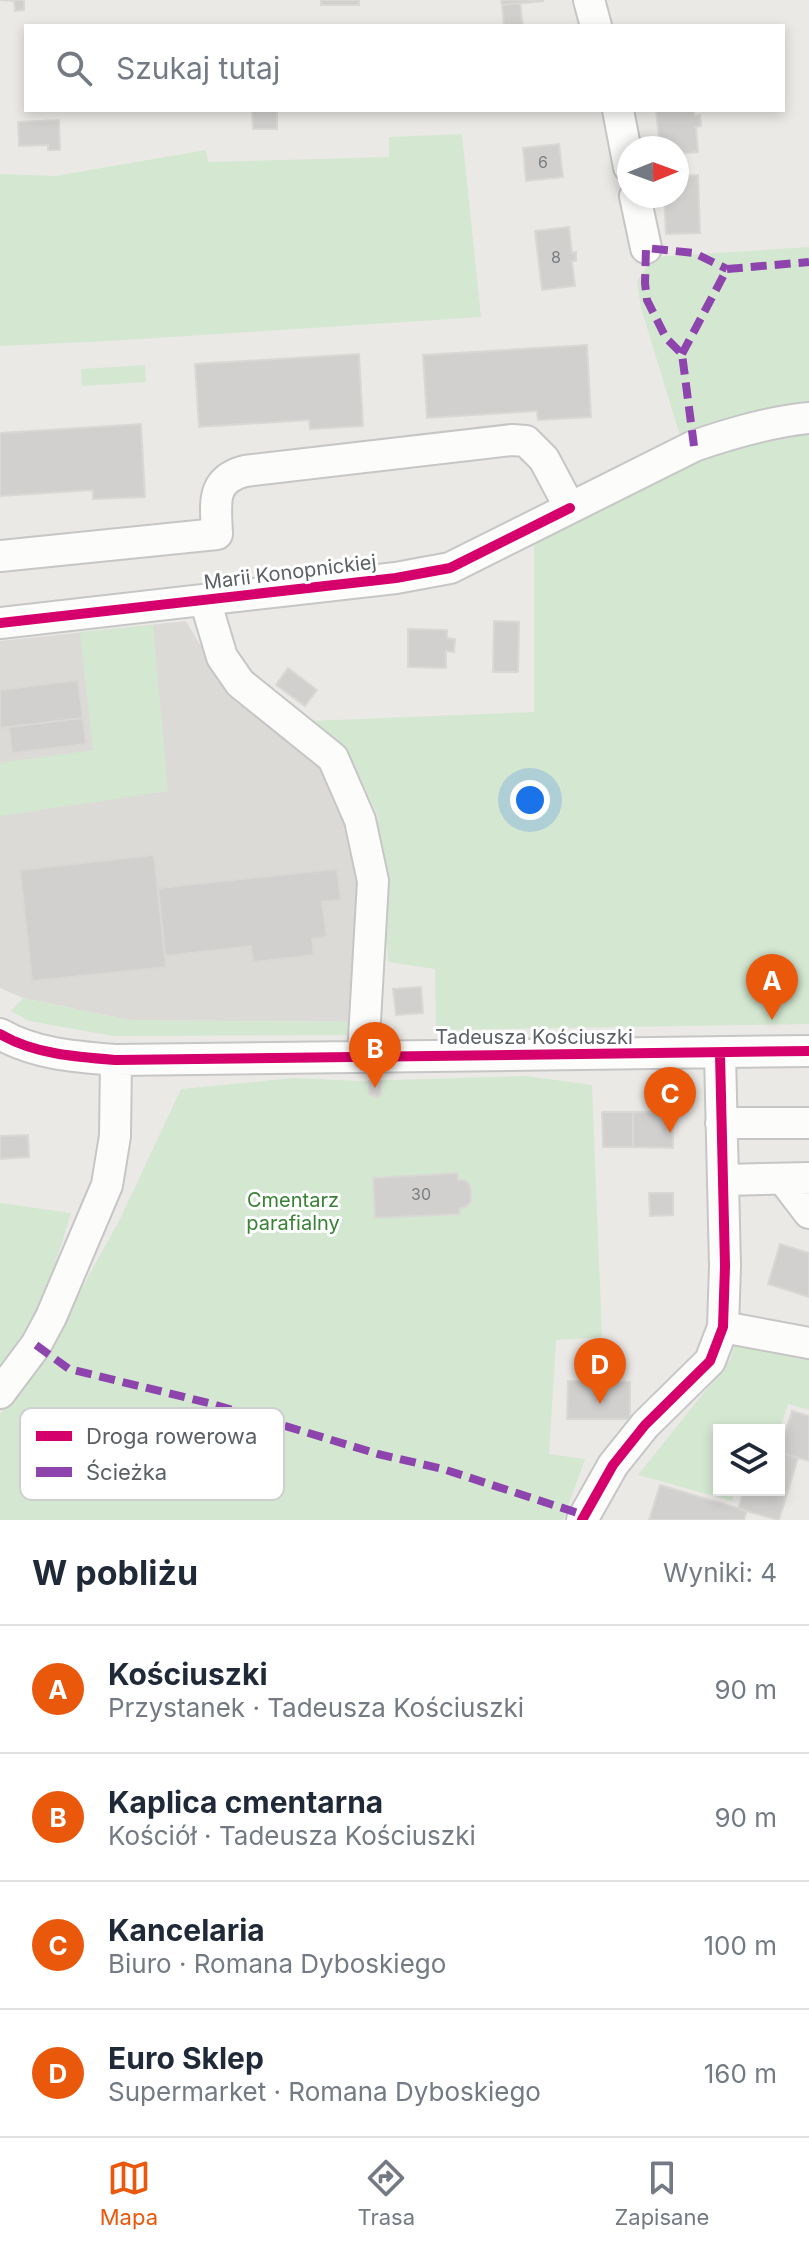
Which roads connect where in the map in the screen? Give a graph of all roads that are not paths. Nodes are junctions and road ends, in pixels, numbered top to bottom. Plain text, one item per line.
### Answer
1 (589, 0) edge
2 (595, 24) edge
3 (618, 112) edge
4 (623, 136) edge
5 (638, 208) edge
6 (646, 248) dead end
7 (809, 418) edge
8 (570, 508) junction
9 (0, 556) edge
10 (205, 600) junction
11 (0, 623) edge
12 (0, 1034) edge
13 (809, 1051) edge
14 (720, 1054) junction
15 (363, 1056) junction
16 (116, 1060) junction
17 (721, 1123) junction
18 (809, 1123) edge
19 (796, 1179) edge
20 (723, 1180) junction
21 (809, 1213) edge
22 (723, 1327) junction
23 (809, 1343) edge
24 (0, 1393) edge
25 (582, 1520) edge

1 - 2 street
3 - 4 street
5 - 6 street
7 - 8 street, Marii Konopnickiej
8 - 9 street
8 - 10 street, Marii Konopnickiej
10 - 11 street, Marii Konopnickiej
10 - 15 street
12 - 16 street, Tadeusza Kościuszki
13 - 14 street, Tadeusza Kościuszki
14 - 15 street, Tadeusza Kościuszki
14 - 17 street
15 - 16 street, Tadeusza Kościuszki
16 - 24 street
17 - 18 street
17 - 20 street
19 - 20 street
19 - 21 street
20 - 22 street
22 - 23 street
22 - 25 street

